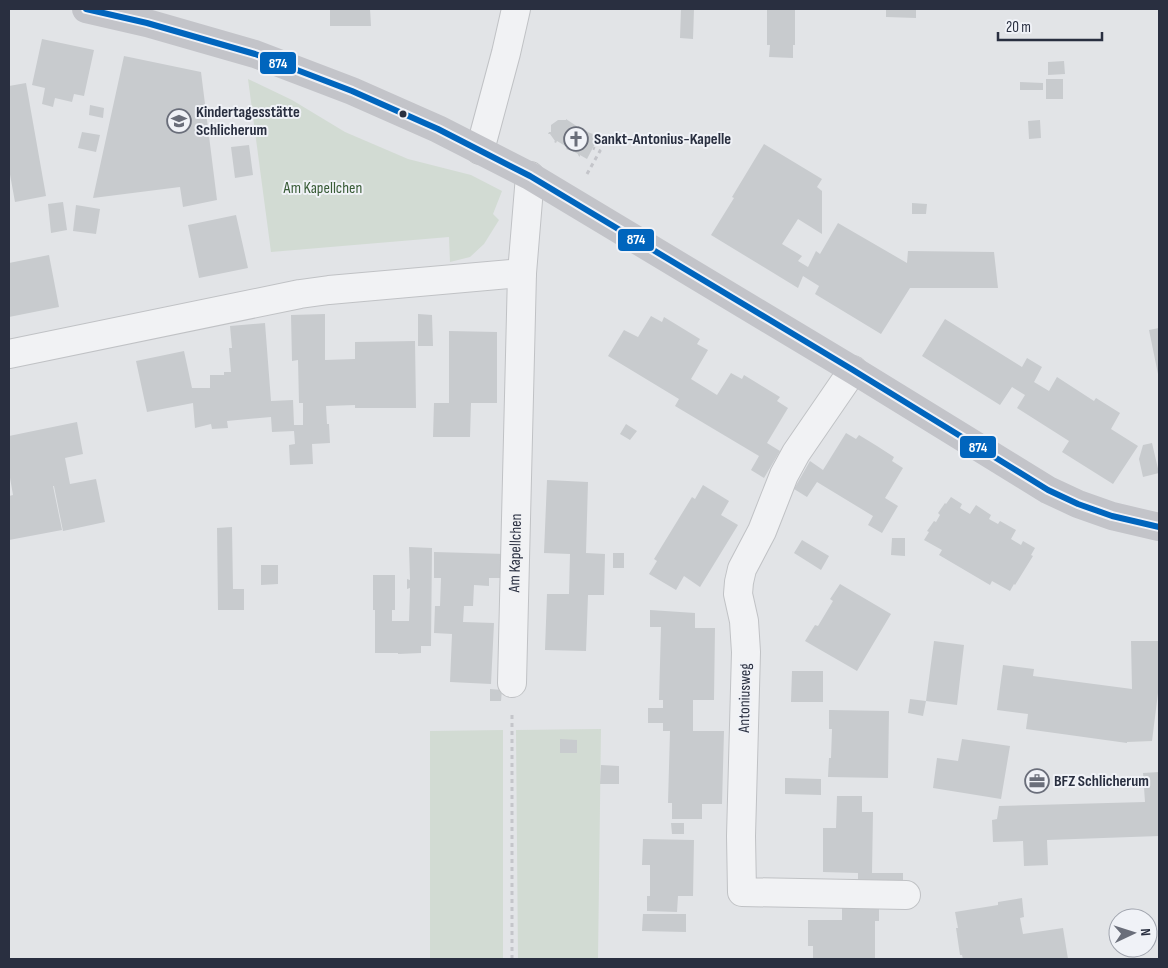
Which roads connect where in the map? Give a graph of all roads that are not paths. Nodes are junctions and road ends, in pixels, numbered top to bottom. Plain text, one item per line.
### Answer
1 (86, 9) edge
2 (516, 9) edge
3 (480, 150) junction
4 (530, 176) junction
5 (522, 273) junction
6 (9, 354) edge
7 (853, 370) junction
8 (1159, 528) edge
9 (512, 683) road end
10 (906, 895) dead end

1 - 3 street
2 - 3 street
3 - 4 street
4 - 5 street, Am Kapellchen
4 - 7 street
5 - 6 street
5 - 9 street, Am Kapellchen
7 - 8 street
7 - 10 street, Antoniusweg

